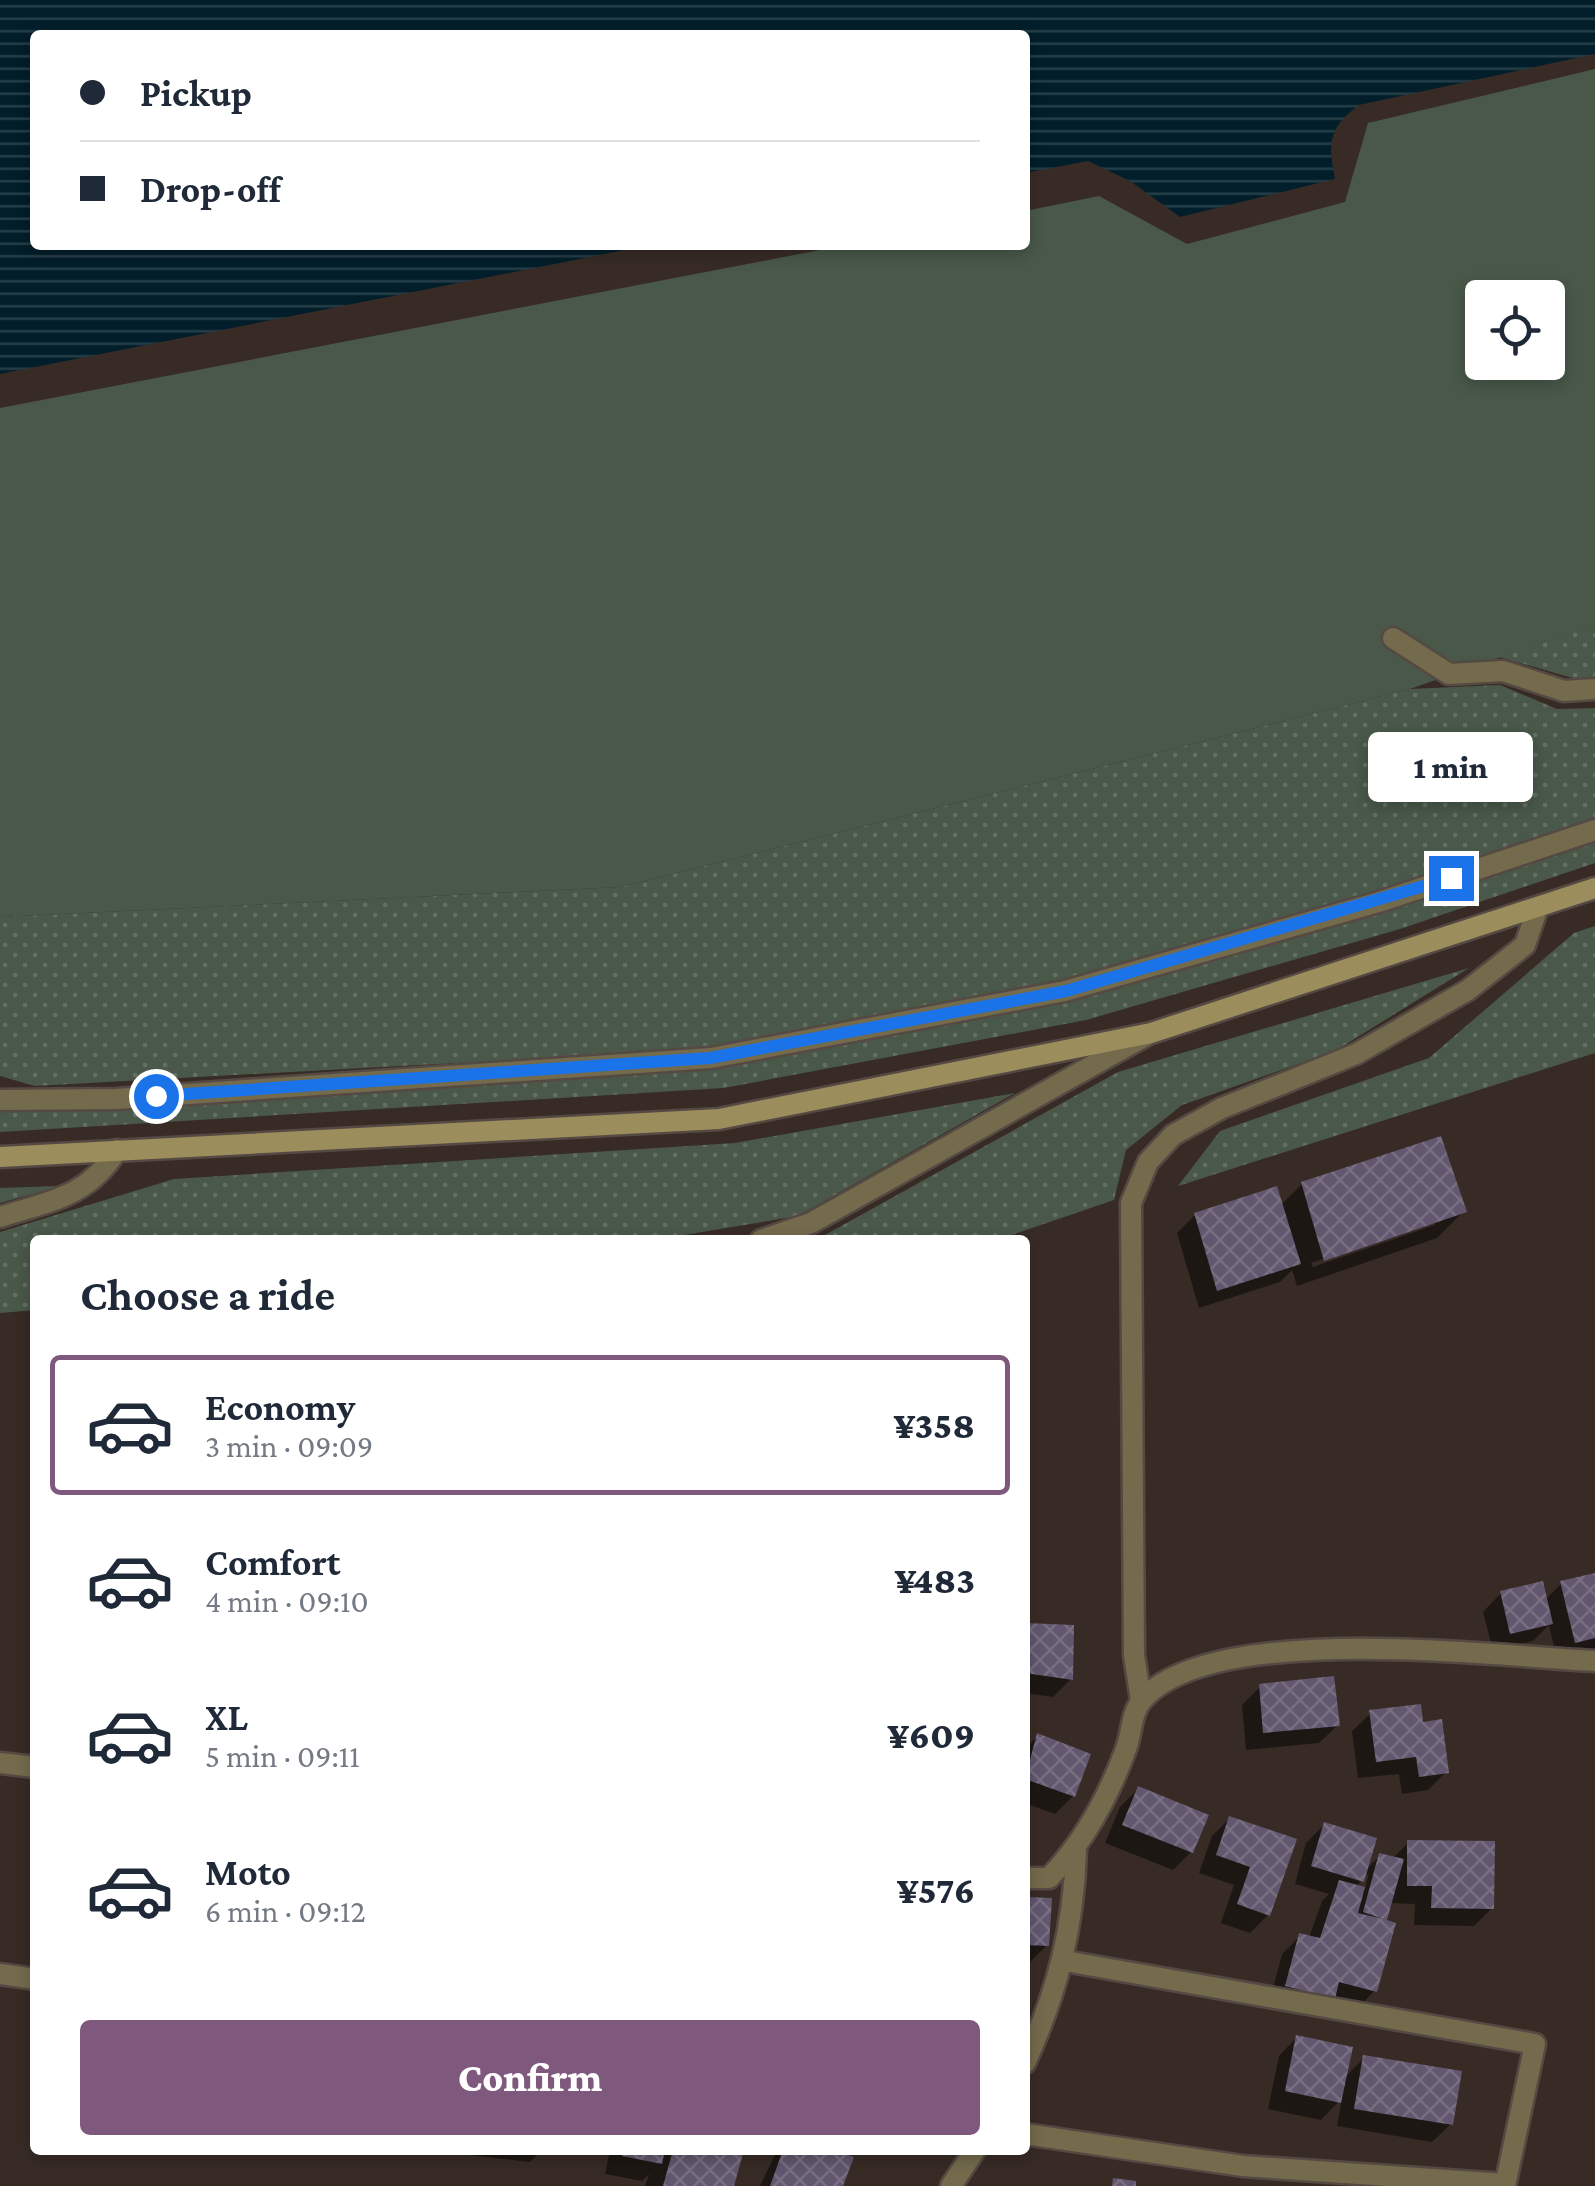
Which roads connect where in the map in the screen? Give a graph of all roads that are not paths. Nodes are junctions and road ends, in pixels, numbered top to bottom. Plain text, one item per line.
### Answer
1 (1392, 638) dead end
2 (1595, 689) edge
3 (1595, 830) edge
4 (1595, 888) edge
5 (1538, 907) junction
6 (1151, 1033) junction
7 (0, 1100) edge
8 (117, 1150) junction
9 (0, 1157) edge
10 (0, 1217) edge
11 (776, 1235) edge
12 (1595, 1661) edge
13 (1141, 1700) junction
14 (0, 1764) edge
15 (30, 1767) edge
16 (1076, 1850) junction
17 (1030, 1878) edge
18 (1064, 1961) junction
19 (0, 1974) edge
20 (30, 1978) edge
21 (1030, 2052) edge
22 (1030, 2135) edge
23 (972, 2155) edge
24 (1505, 2185) edge
25 (951, 2186) edge

1 - 2 street
3 - 7 street
4 - 5 main road
5 - 6 main road
5 - 13 street
6 - 8 main road
6 - 11 street
8 - 9 main road
8 - 10 street
12 - 13 street
13 - 16 street
14 - 15 street
16 - 17 street
16 - 18 street
18 - 21 street
18 - 24 street
19 - 20 street
22 - 24 street
23 - 25 street

